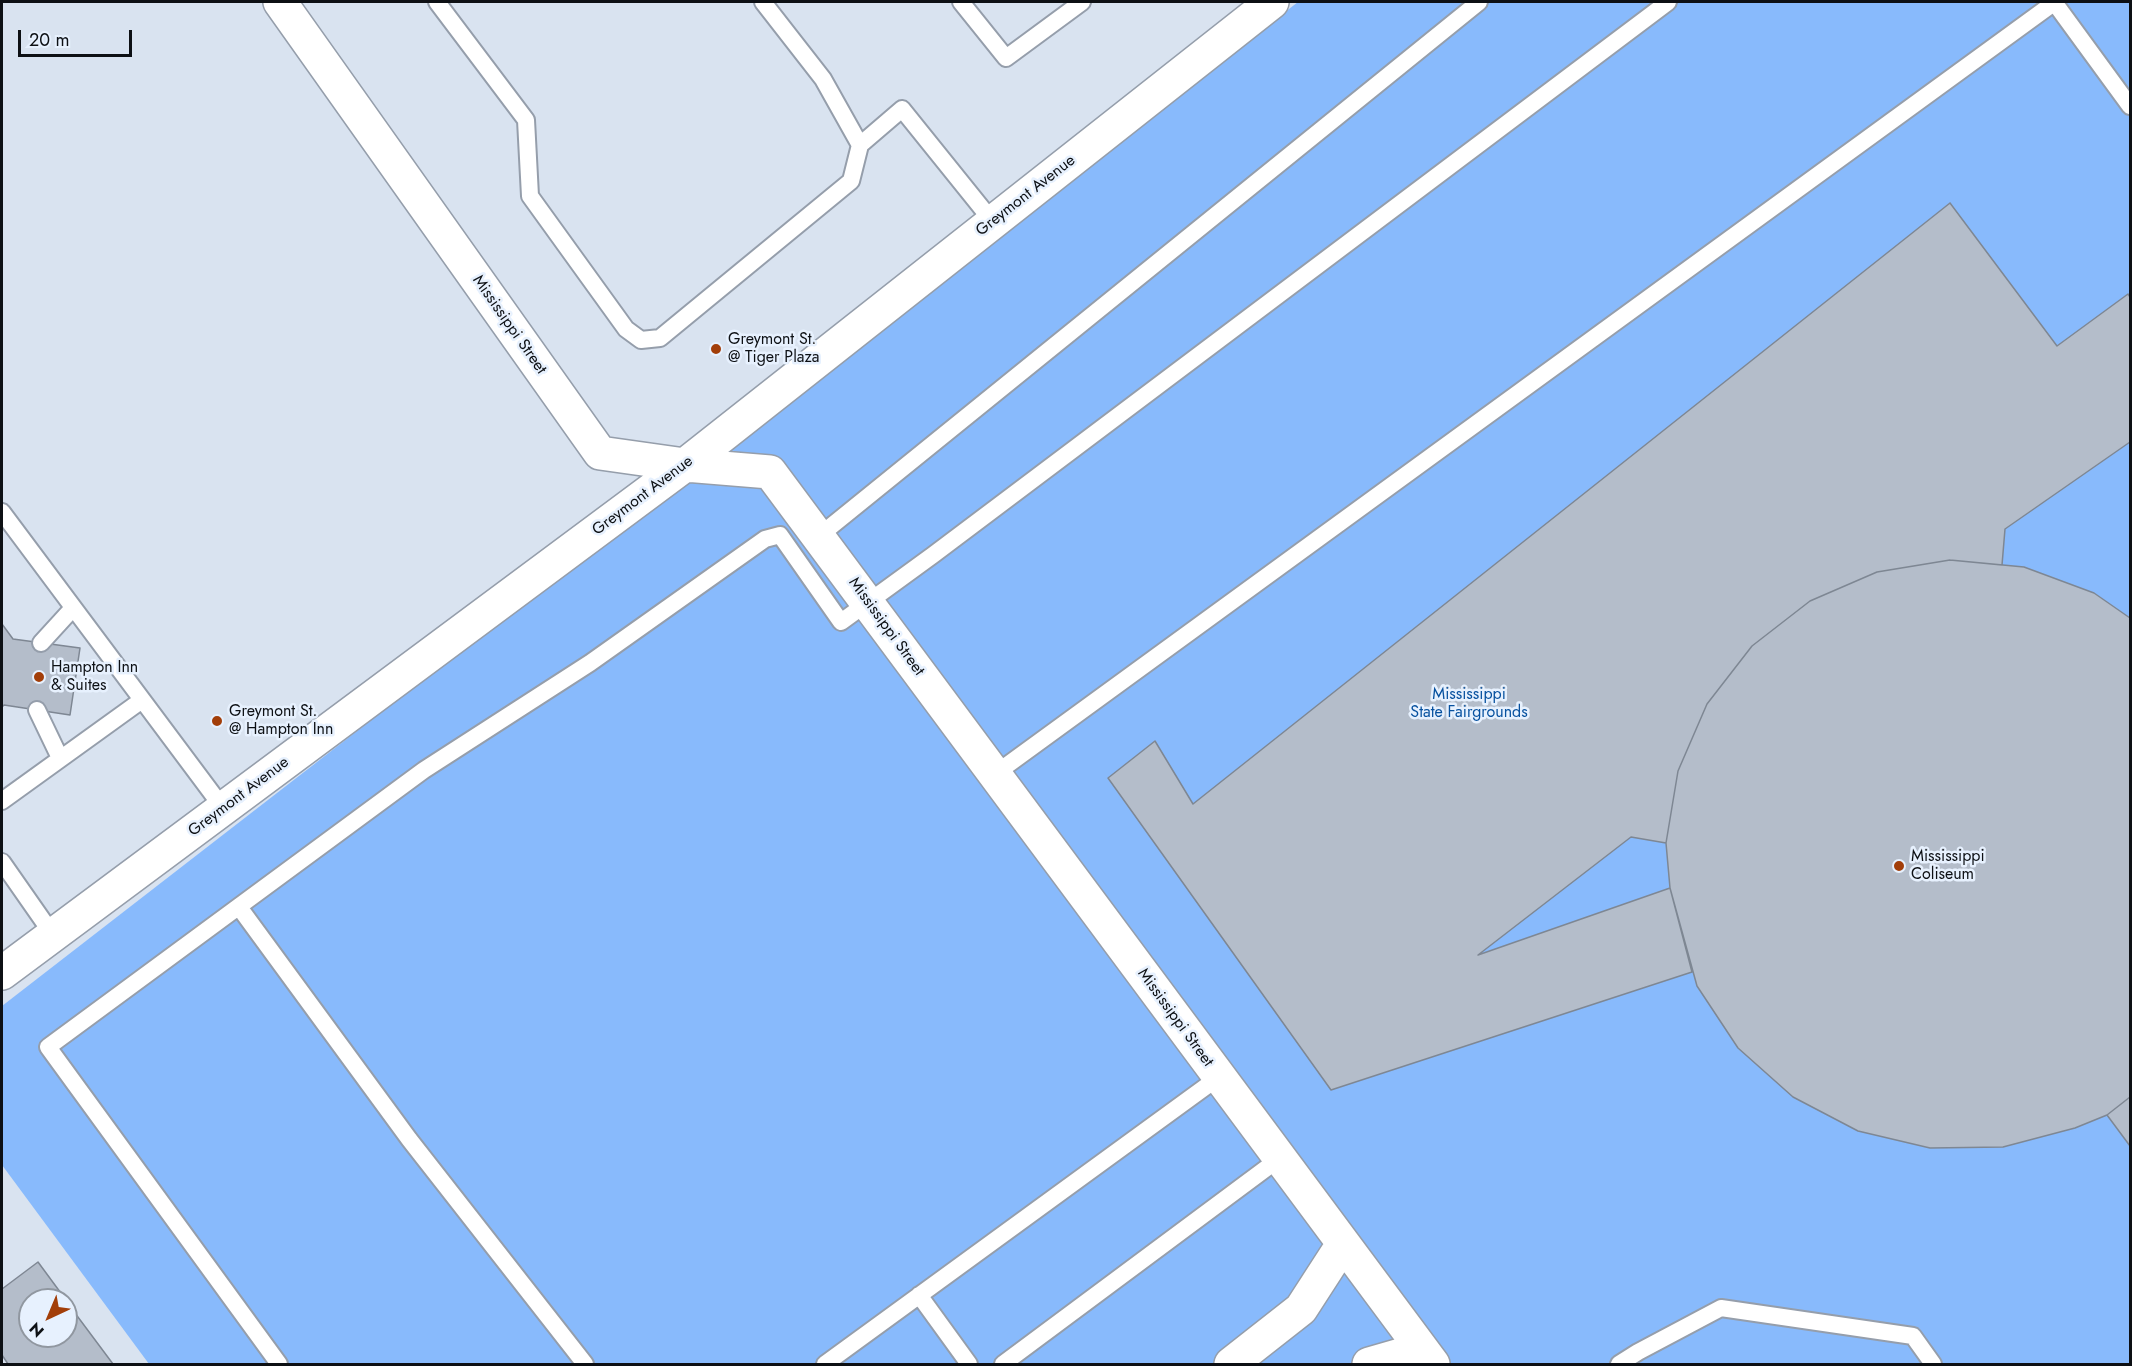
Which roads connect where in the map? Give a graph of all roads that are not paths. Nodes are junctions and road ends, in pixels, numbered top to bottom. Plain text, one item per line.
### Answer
1 (280, 2) edge
2 (437, 2) edge
3 (764, 2) edge
4 (961, 2) edge
5 (1082, 2) edge
6 (1272, 2) edge
7 (1479, 2) edge
8 (1668, 2) edge
9 (2054, 2) edge
10 (2130, 106) edge
11 (860, 145) junction
12 (993, 222) junction
13 (685, 465) junction
14 (2, 512) edge
15 (819, 536) junction
16 (869, 604) junction
17 (74, 608) junction
18 (42, 643) dead end
19 (142, 700) junction
20 (37, 710) dead end
21 (60, 758) junction
22 (995, 774) junction
23 (2, 801) edge
24 (223, 808) junction
25 (2, 862) edge
26 (238, 907) junction
27 (53, 935) junction
28 (2, 973) edge
29 (1219, 1077) junction
30 (1280, 1158) junction
31 (1343, 1244) junction
32 (919, 1295) junction
33 (1427, 1357) edge
34 (279, 1365) edge
35 (585, 1365) edge
36 (825, 1365) edge
37 (969, 1365) edge
38 (1003, 1365) edge
39 (1231, 1365) edge
40 (1369, 1365) edge
41 (1619, 1365) edge
42 (1933, 1365) edge

1 - 13 street, Mississippi Street
2 - 11 lane
3 - 11 lane
4 - 5 lane
6 - 12 street, Greymont Avenue
7 - 15 lane
8 - 16 lane
9 - 10 lane
9 - 22 lane
11 - 12 lane
12 - 13 street, Greymont Avenue
13 - 15 street, Mississippi Street
13 - 24 street, Greymont Avenue
14 - 17 lane
15 - 16 street, Mississippi Street
16 - 22 street, Mississippi Street
16 - 26 lane
17 - 18 lane
17 - 19 lane
19 - 21 lane
19 - 24 lane
20 - 21 lane
21 - 23 lane
22 - 29 street, Mississippi Street
24 - 27 street, Greymont Avenue
25 - 27 lane
26 - 34 lane
26 - 35 lane
27 - 28 street, Greymont Avenue
29 - 30 street, Mississippi Street
29 - 32 lane
30 - 31 street, Mississippi Street
30 - 38 lane
31 - 33 street, Mississippi Street
31 - 39 street
32 - 36 lane
32 - 37 lane
33 - 40 street
41 - 42 lane

